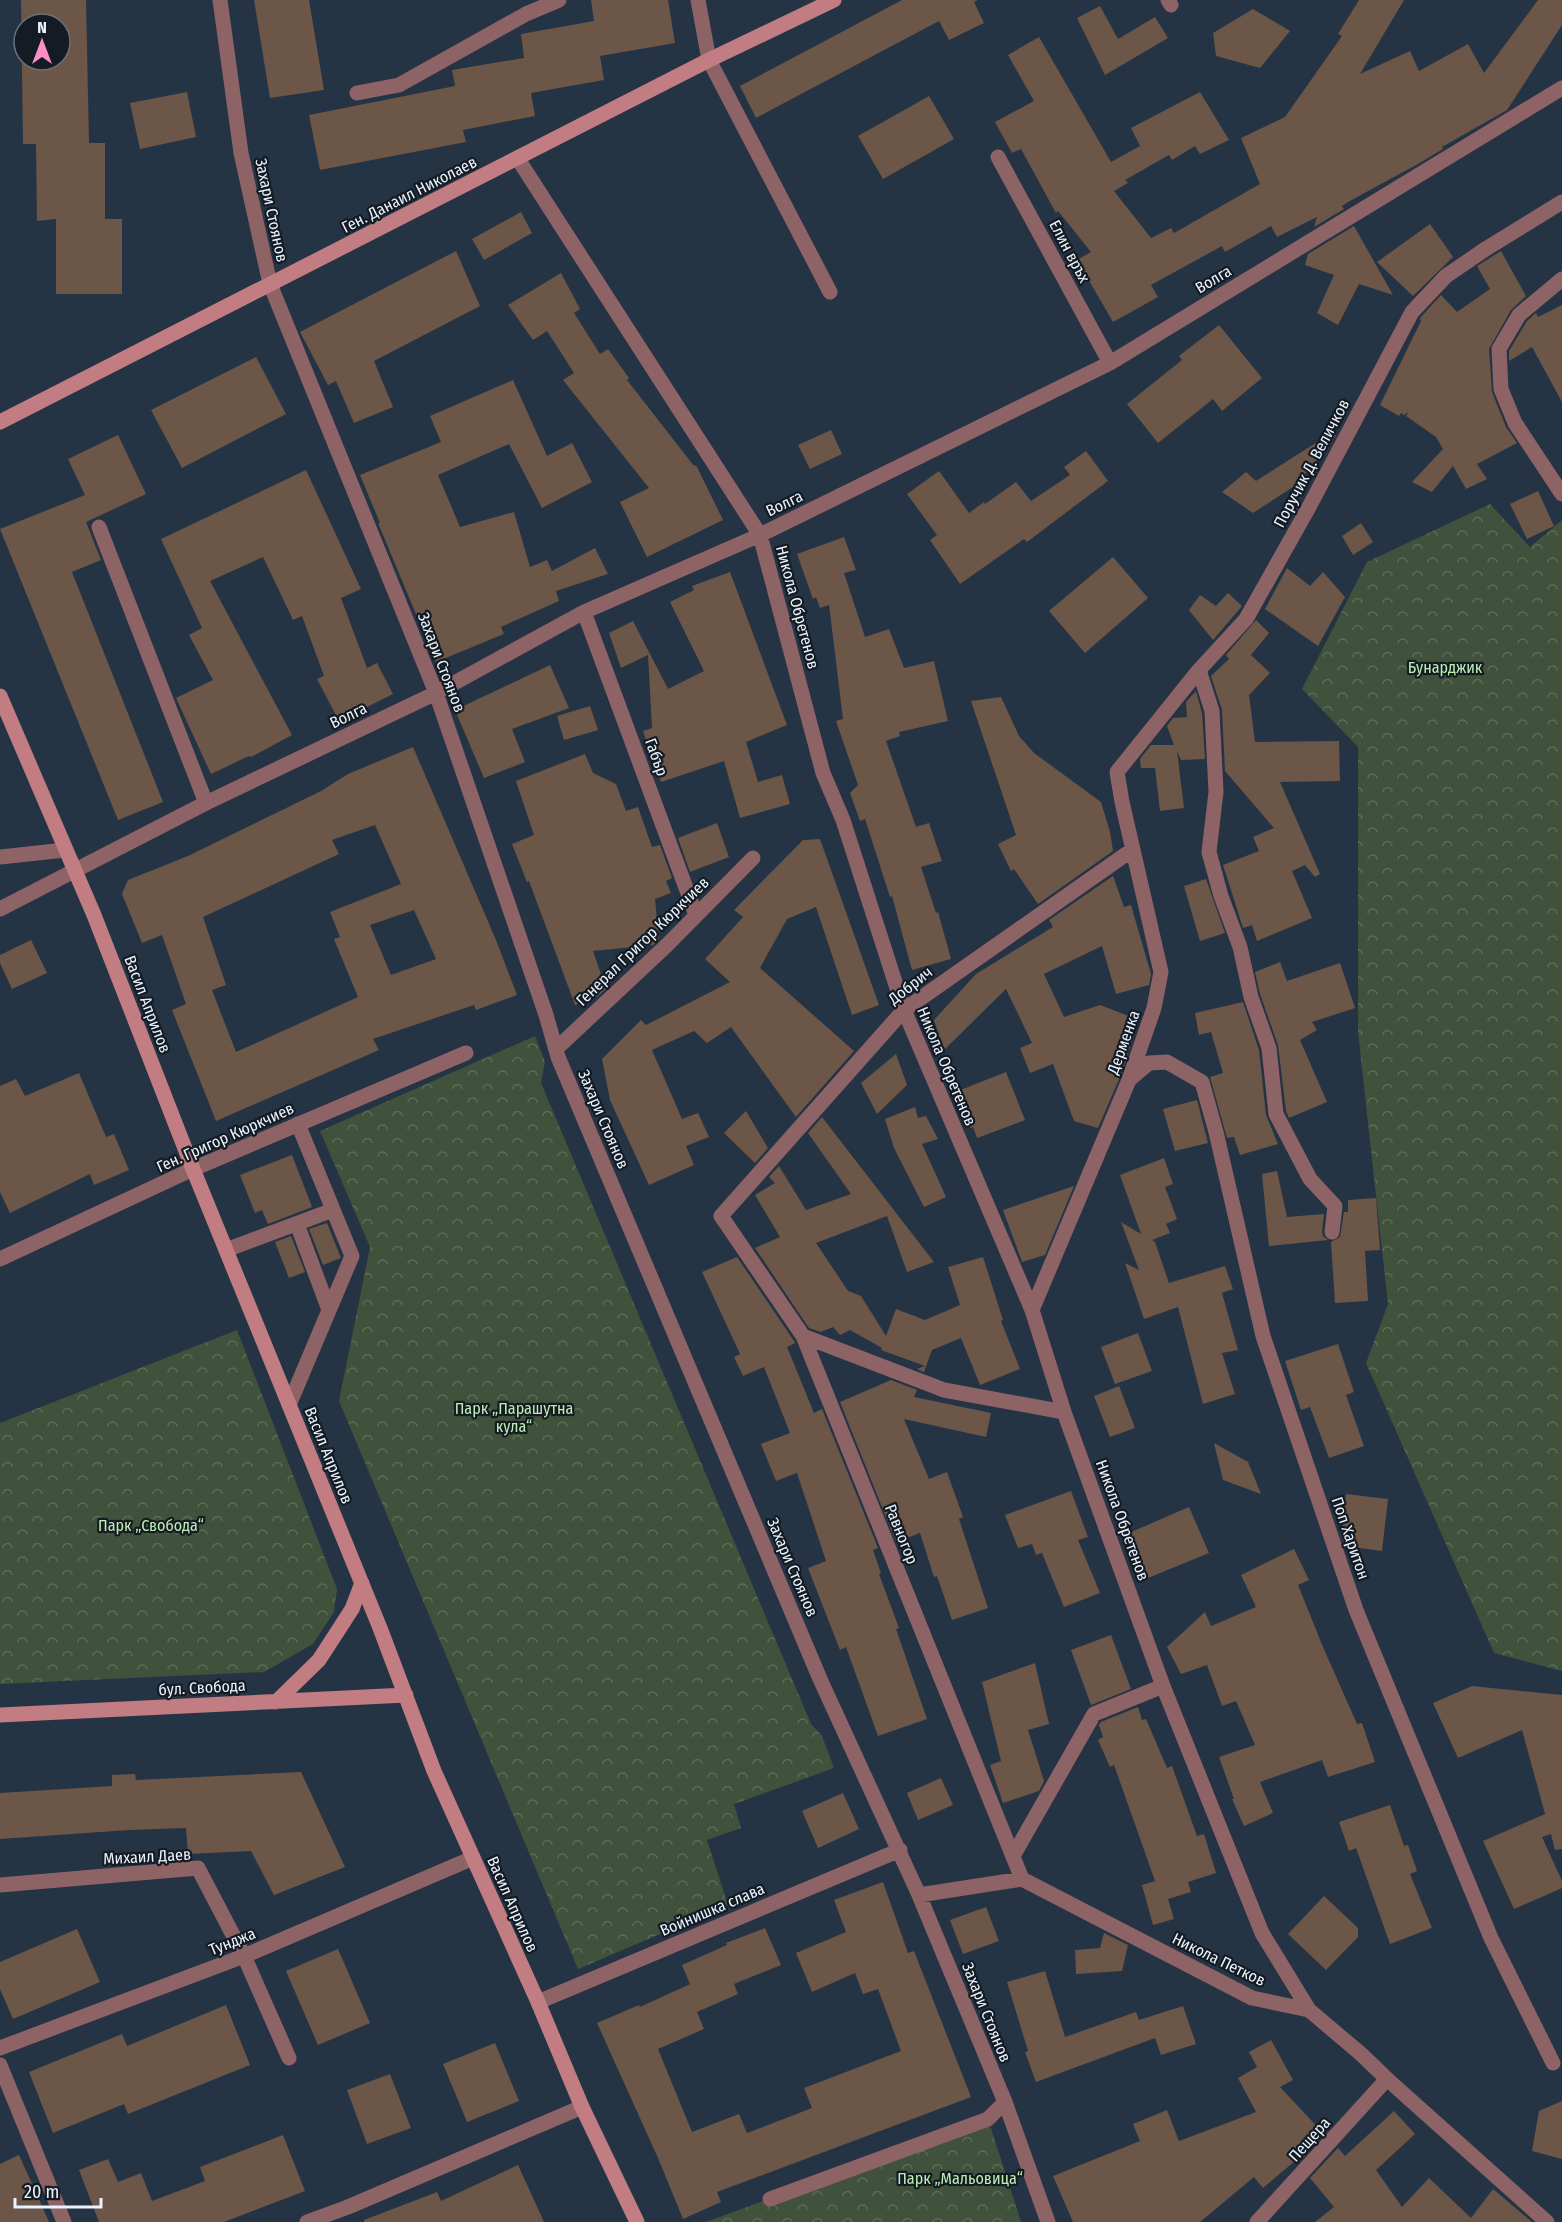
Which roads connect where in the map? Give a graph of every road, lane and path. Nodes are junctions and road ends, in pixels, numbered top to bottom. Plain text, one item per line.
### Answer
1 (220, 0) edge
2 (559, 0) edge
3 (698, 0) edge
4 (834, 0) edge
5 (709, 60) junction
6 (1561, 85) edge
7 (357, 93) dead end
8 (998, 157) dead end
9 (518, 159) junction
10 (1562, 202) edge
11 (1562, 279) edge
12 (270, 284) junction
13 (830, 292) dead end
14 (1110, 363) junction
15 (0, 422) edge
16 (1562, 494) edge
17 (99, 527) dead end
18 (760, 535) junction
19 (584, 612) junction
20 (1199, 670) junction
21 (436, 693) junction
22 (0, 696) edge
23 (1117, 772) joint
24 (206, 803) junction
25 (65, 850) junction
26 (1132, 850) junction
27 (0, 857) edge
28 (753, 858) dead end
29 (74, 871) junction
30 (0, 909) edge
31 (696, 915) junction
32 (904, 1010) junction
33 (556, 1049) junction
34 (466, 1053) dead end
35 (1129, 1080) junction
36 (298, 1124) junction
37 (193, 1169) junction
38 (333, 1210) junction
39 (722, 1216) joint
40 (297, 1224) junction
41 (1332, 1232) dead end
42 (226, 1250) junction
43 (0, 1259) edge
44 (328, 1310) junction
45 (1032, 1310) junction
46 (803, 1336) junction
47 (289, 1405) junction
48 (1064, 1412) junction
49 (362, 1583) junction
50 (1163, 1686) junction
51 (406, 1695) junction
52 (276, 1702) junction
53 (0, 1715) edge
54 (900, 1850) junction
55 (1013, 1856) junction
56 (473, 1858) junction
57 (1022, 1880) junction
58 (0, 1885) edge
59 (919, 1895) junction
60 (244, 1956) junction
61 (538, 2002) junction
62 (1309, 2010) junction
63 (0, 2048) edge
64 (290, 2058) dead end
65 (1553, 2063) dead end
66 (0, 2065) edge
67 (1387, 2079) junction
68 (1005, 2102) junction
69 (582, 2107) junction
70 (770, 2199) dead end
71 (64, 2222) edge
72 (307, 2222) edge
73 (637, 2222) edge
74 (1048, 2222) edge
75 (1257, 2222) edge
76 (1547, 2222) edge

1 - 12 street, Захари Стоянов
2 - 7 street
3 - 5 street
4 - 5 main road, Ген. Данаил Николаев
5 - 9 main road, Ген. Данаил Николаев
5 - 13 street
6 - 14 street, Волга
8 - 14 street, Елин връх
9 - 12 main road, Ген. Данаил Николаев
9 - 18 street, Никола Обретенов
10 - 20 street, Поручик Д. Величков
11 - 16 street
12 - 15 main road, Ген. Данаил Николаев
12 - 21 street, Захари Стоянов
14 - 18 street, Волга
17 - 24 street
18 - 19 street, Волга
18 - 32 street, Никола Обретенов
19 - 21 street, Волга
19 - 31 street, Габър
20 - 23 street, Поручик Д. Величков
20 - 41 street
21 - 24 street, Волга
21 - 33 street, Захари Стоянов
22 - 25 main road, Васил Априлов
23 - 26 street, Дерменка
24 - 29 street, Волга
25 - 27 street
25 - 29 main road, Васил Априлов
26 - 32 street, Добрич
26 - 35 street, Дерменка
28 - 31 street, Генерал Григор Кюркчиев
29 - 30 street, Волга
29 - 37 main road, Васил Априлов
31 - 33 street, Генерал Григор Кюркчиев
32 - 39 street, Добрич
32 - 45 street, Никола Обретенов
33 - 54 street, Захари Стоянов
34 - 36 street, Ген. Григор Кюркчиев
35 - 45 street, Дерменка
35 - 65 street, Поп Харитон
36 - 37 street, Ген. Григор Кюркчиев
36 - 38 street
37 - 42 main road, Васил Априлов
37 - 43 street, Ген. Григор Кюркчиев
38 - 40 street
38 - 44 street
39 - 46 street, Равногор
40 - 42 street
40 - 44 street
42 - 47 main road, Васил Априлов
44 - 47 street
45 - 48 street, Никола Обретенов
46 - 48 street
46 - 55 street, Равногор
47 - 49 main road, Васил Априлов
48 - 50 street, Никола Обретенов
49 - 51 main road, Васил Априлов
49 - 52 main road
50 - 55 street
50 - 62 street, Никола Обретенов
51 - 52 main road, бул. Свобода
51 - 56 main road, Васил Априлов
52 - 53 main road, бул. Свобода
54 - 59 street, Захари Стоянов
54 - 61 street, Войнишка слава
55 - 57 street, Равногор
56 - 60 street, Тунджа
56 - 61 main road, Васил Априлов
57 - 59 street
57 - 62 street, Никола Петков
58 - 60 street, Михаил Даев
59 - 68 street, Захари Стоянов
60 - 63 street, Тунджа
60 - 64 street
61 - 69 main road, Васил Априлов
62 - 67 street, Никола Петков
66 - 71 street
67 - 75 street, Пещера
67 - 76 street, Никола Петков
68 - 70 street
68 - 74 street, Захари Стоянов
69 - 72 street
69 - 73 main road, Васил Априлов

